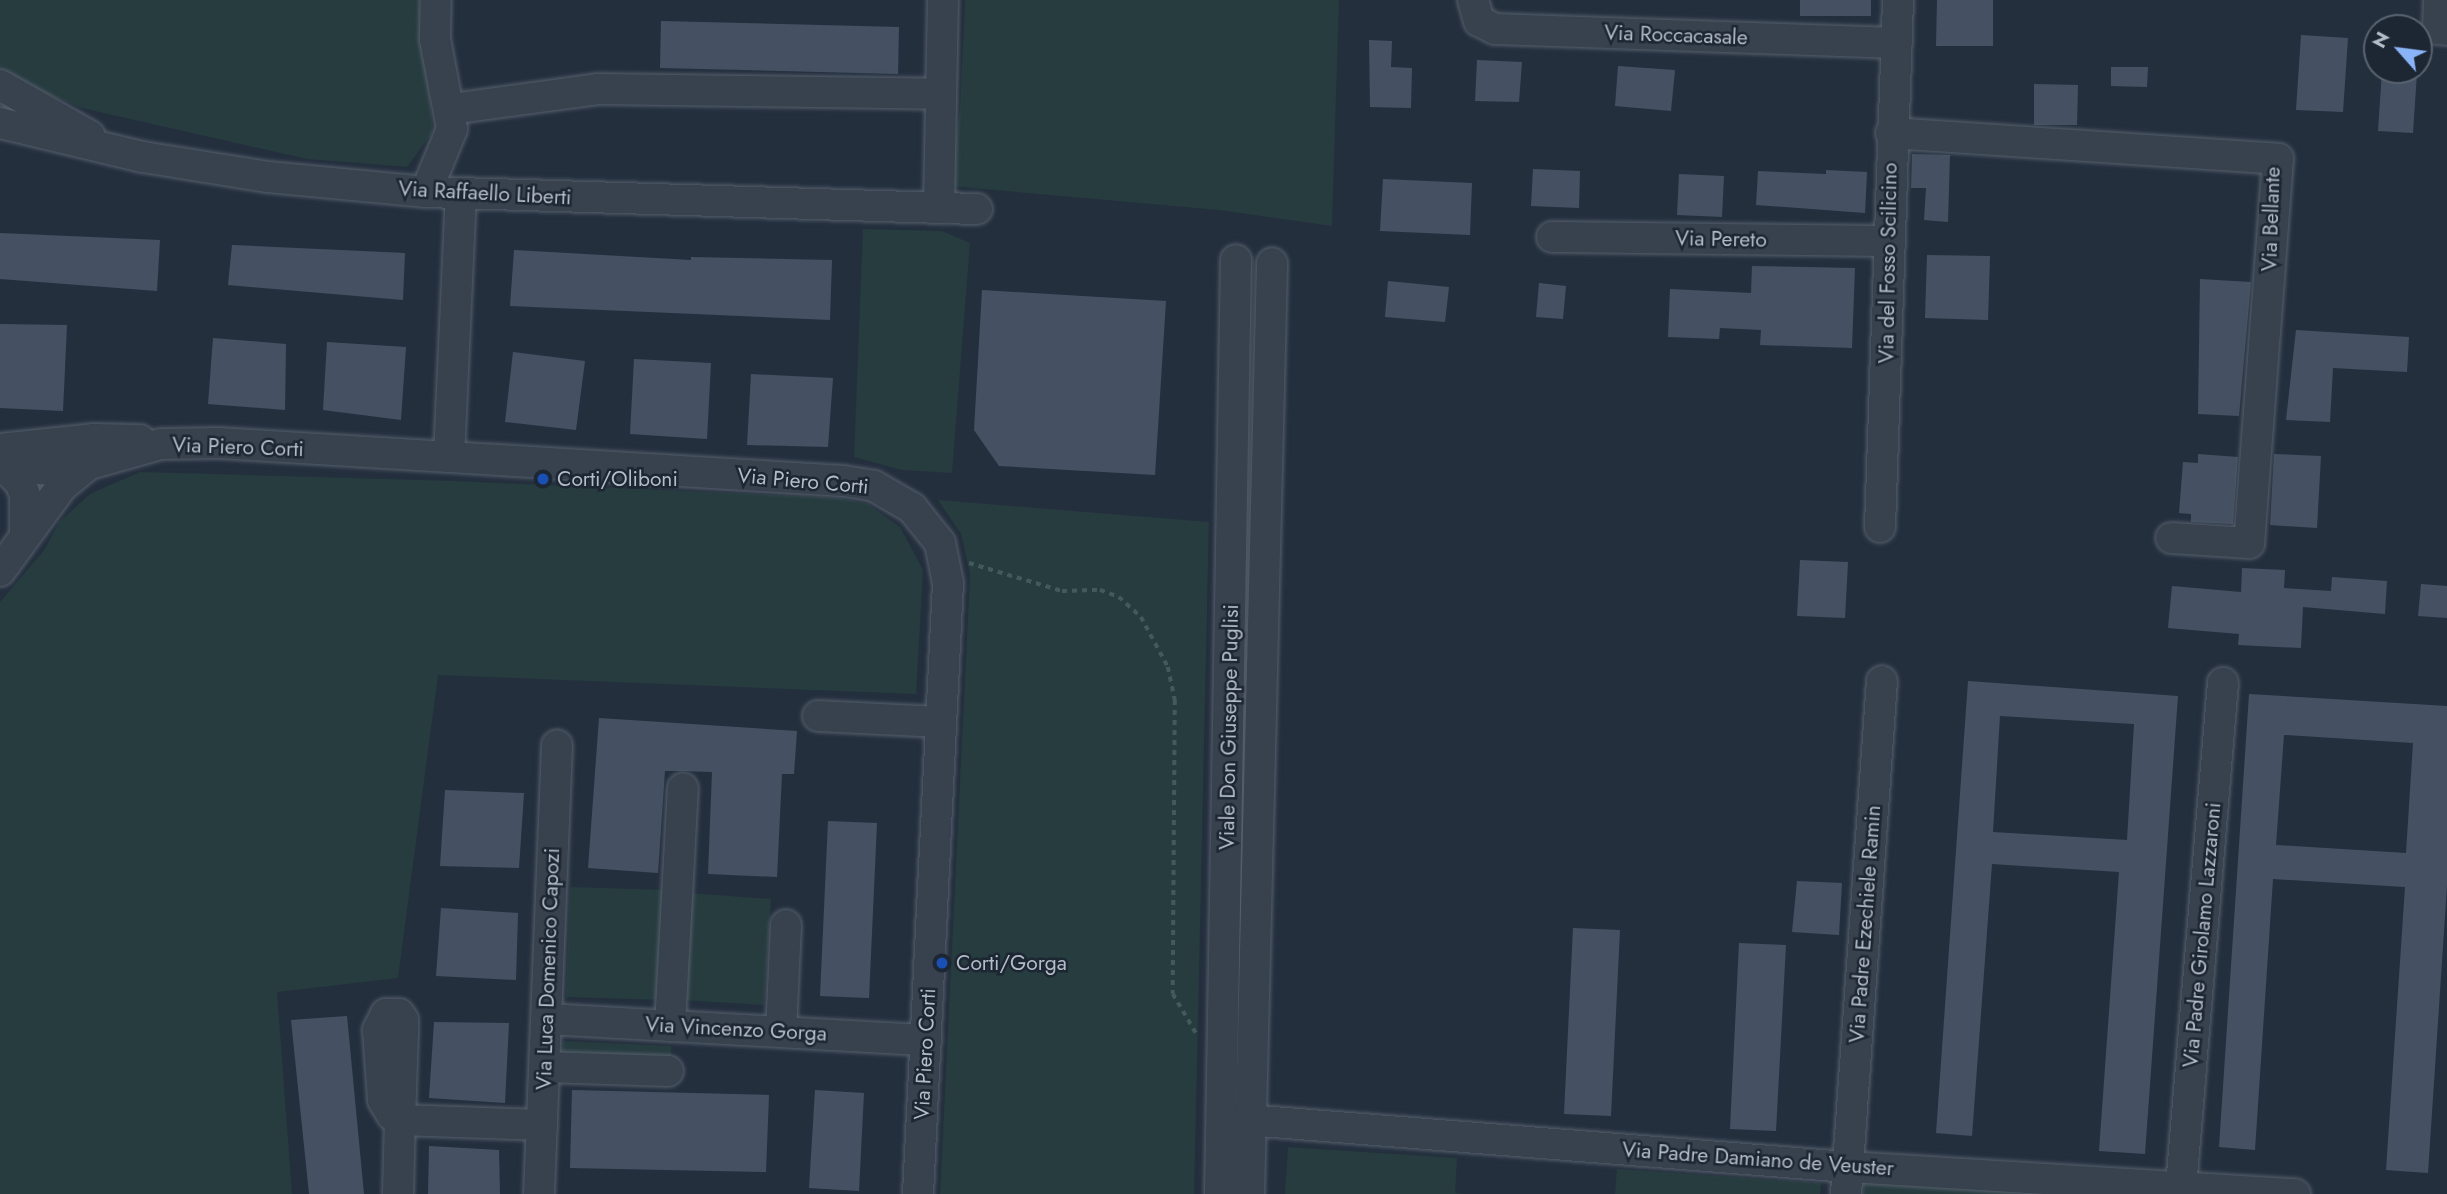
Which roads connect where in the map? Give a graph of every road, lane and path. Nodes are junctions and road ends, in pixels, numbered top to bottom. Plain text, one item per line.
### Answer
1 (436, 0) edge
2 (943, 0) edge
3 (1473, 0) edge
4 (1898, 0) edge
5 (2439, 0) edge
6 (2447, 30) edge
7 (1897, 43) junction
8 (0, 85) edge
9 (941, 94) junction
10 (451, 109) junction
11 (0, 123) edge
12 (1891, 133) junction
13 (111, 150) junction
14 (426, 192) junction
15 (461, 195) junction
16 (939, 206) junction
17 (977, 209) dead end
18 (1552, 237) dead end
19 (1889, 241) junction
20 (1236, 260) dead end
21 (1272, 263) dead end
22 (160, 444) junction
23 (0, 449) edge
24 (449, 457) junction
25 (0, 460) edge
26 (88, 466) junction
27 (1233, 475) junction
28 (1266, 475) junction
29 (1880, 527) dead end
30 (2171, 538) dead end
31 (23, 542) junction
32 (964, 561) dead end
33 (0, 571) edge
34 (1882, 681) dead end
35 (2223, 683) dead end
36 (818, 716) dead end
37 (940, 722) junction
38 (557, 745) dead end
39 (683, 788) dead end
40 (786, 925) dead end
41 (547, 1019) junction
42 (670, 1026) junction
43 (781, 1031) junction
44 (926, 1040) junction
45 (1223, 1064) junction
46 (545, 1067) junction
47 (668, 1071) dead end
48 (1236, 1119) junction
49 (542, 1125) junction
50 (1847, 1180) edge
51 (2181, 1187) junction
52 (398, 1194) edge
53 (539, 1194) edge
54 (918, 1194) edge
55 (1220, 1194) edge
56 (1249, 1194) edge
57 (2295, 1194) edge

1 - 10 street
2 - 9 street
3 - 7 street, Via Roccacasale
4 - 7 street, Via del Fosso Scilicino
5 - 6 street
7 - 12 street, Via del Fosso Scilicino
8 - 13 street
9 - 10 street
9 - 16 street
10 - 14 street
11 - 13 street, Via Raffaello Liberti
12 - 19 street, Via del Fosso Scilicino
12 - 30 street, Via Bellante
13 - 14 street, Via Raffaello Liberti
14 - 15 street, Via Raffaello Liberti
15 - 16 street, Via Raffaello Liberti
15 - 24 street
16 - 17 street, Via Raffaello Liberti
18 - 19 street, Via Pereto
19 - 29 street, Via del Fosso Scilicino
20 - 27 street, Viale Don Giuseppe Puglisi
21 - 28 street, Viale Don Giuseppe Puglisi
22 - 23 street, Via Piero Corti
22 - 24 street, Via Piero Corti
22 - 26 street, Via Piero Corti
24 - 37 street, Via Piero Corti
25 - 26 street, Via Piero Corti
25 - 31 street, Via Piero Corti
26 - 31 street
27 - 28 street
27 - 45 street, Viale Don Giuseppe Puglisi
28 - 48 street, Viale Don Giuseppe Puglisi
31 - 33 street
32 - 45 path
34 - 50 street, Via Padre Ezechiele Ramin
35 - 51 street, Via Padre Girolamo Lazzaroni
36 - 37 street
37 - 44 street, Via Piero Corti
38 - 41 street, Via Luca Domenico Capozi
39 - 42 street
40 - 43 street
41 - 42 street, Via Vincenzo Gorga
41 - 46 street, Via Luca Domenico Capozi
42 - 43 street, Via Vincenzo Gorga
43 - 44 street, Via Vincenzo Gorga
44 - 54 street, Via Piero Corti
45 - 48 street, Viale Don Giuseppe Puglisi
46 - 47 street
46 - 49 street, Via Luca Domenico Capozi
48 - 50 street, Via Padre Damiano de Veuster
48 - 55 street, Viale Don Giuseppe Puglisi
48 - 56 street, Viale Don Giuseppe Puglisi
49 - 52 street
49 - 53 street, Via Luca Domenico Capozi
50 - 51 street, Via Padre Damiano de Veuster
51 - 57 street, Via Padre Damiano de Veuster

